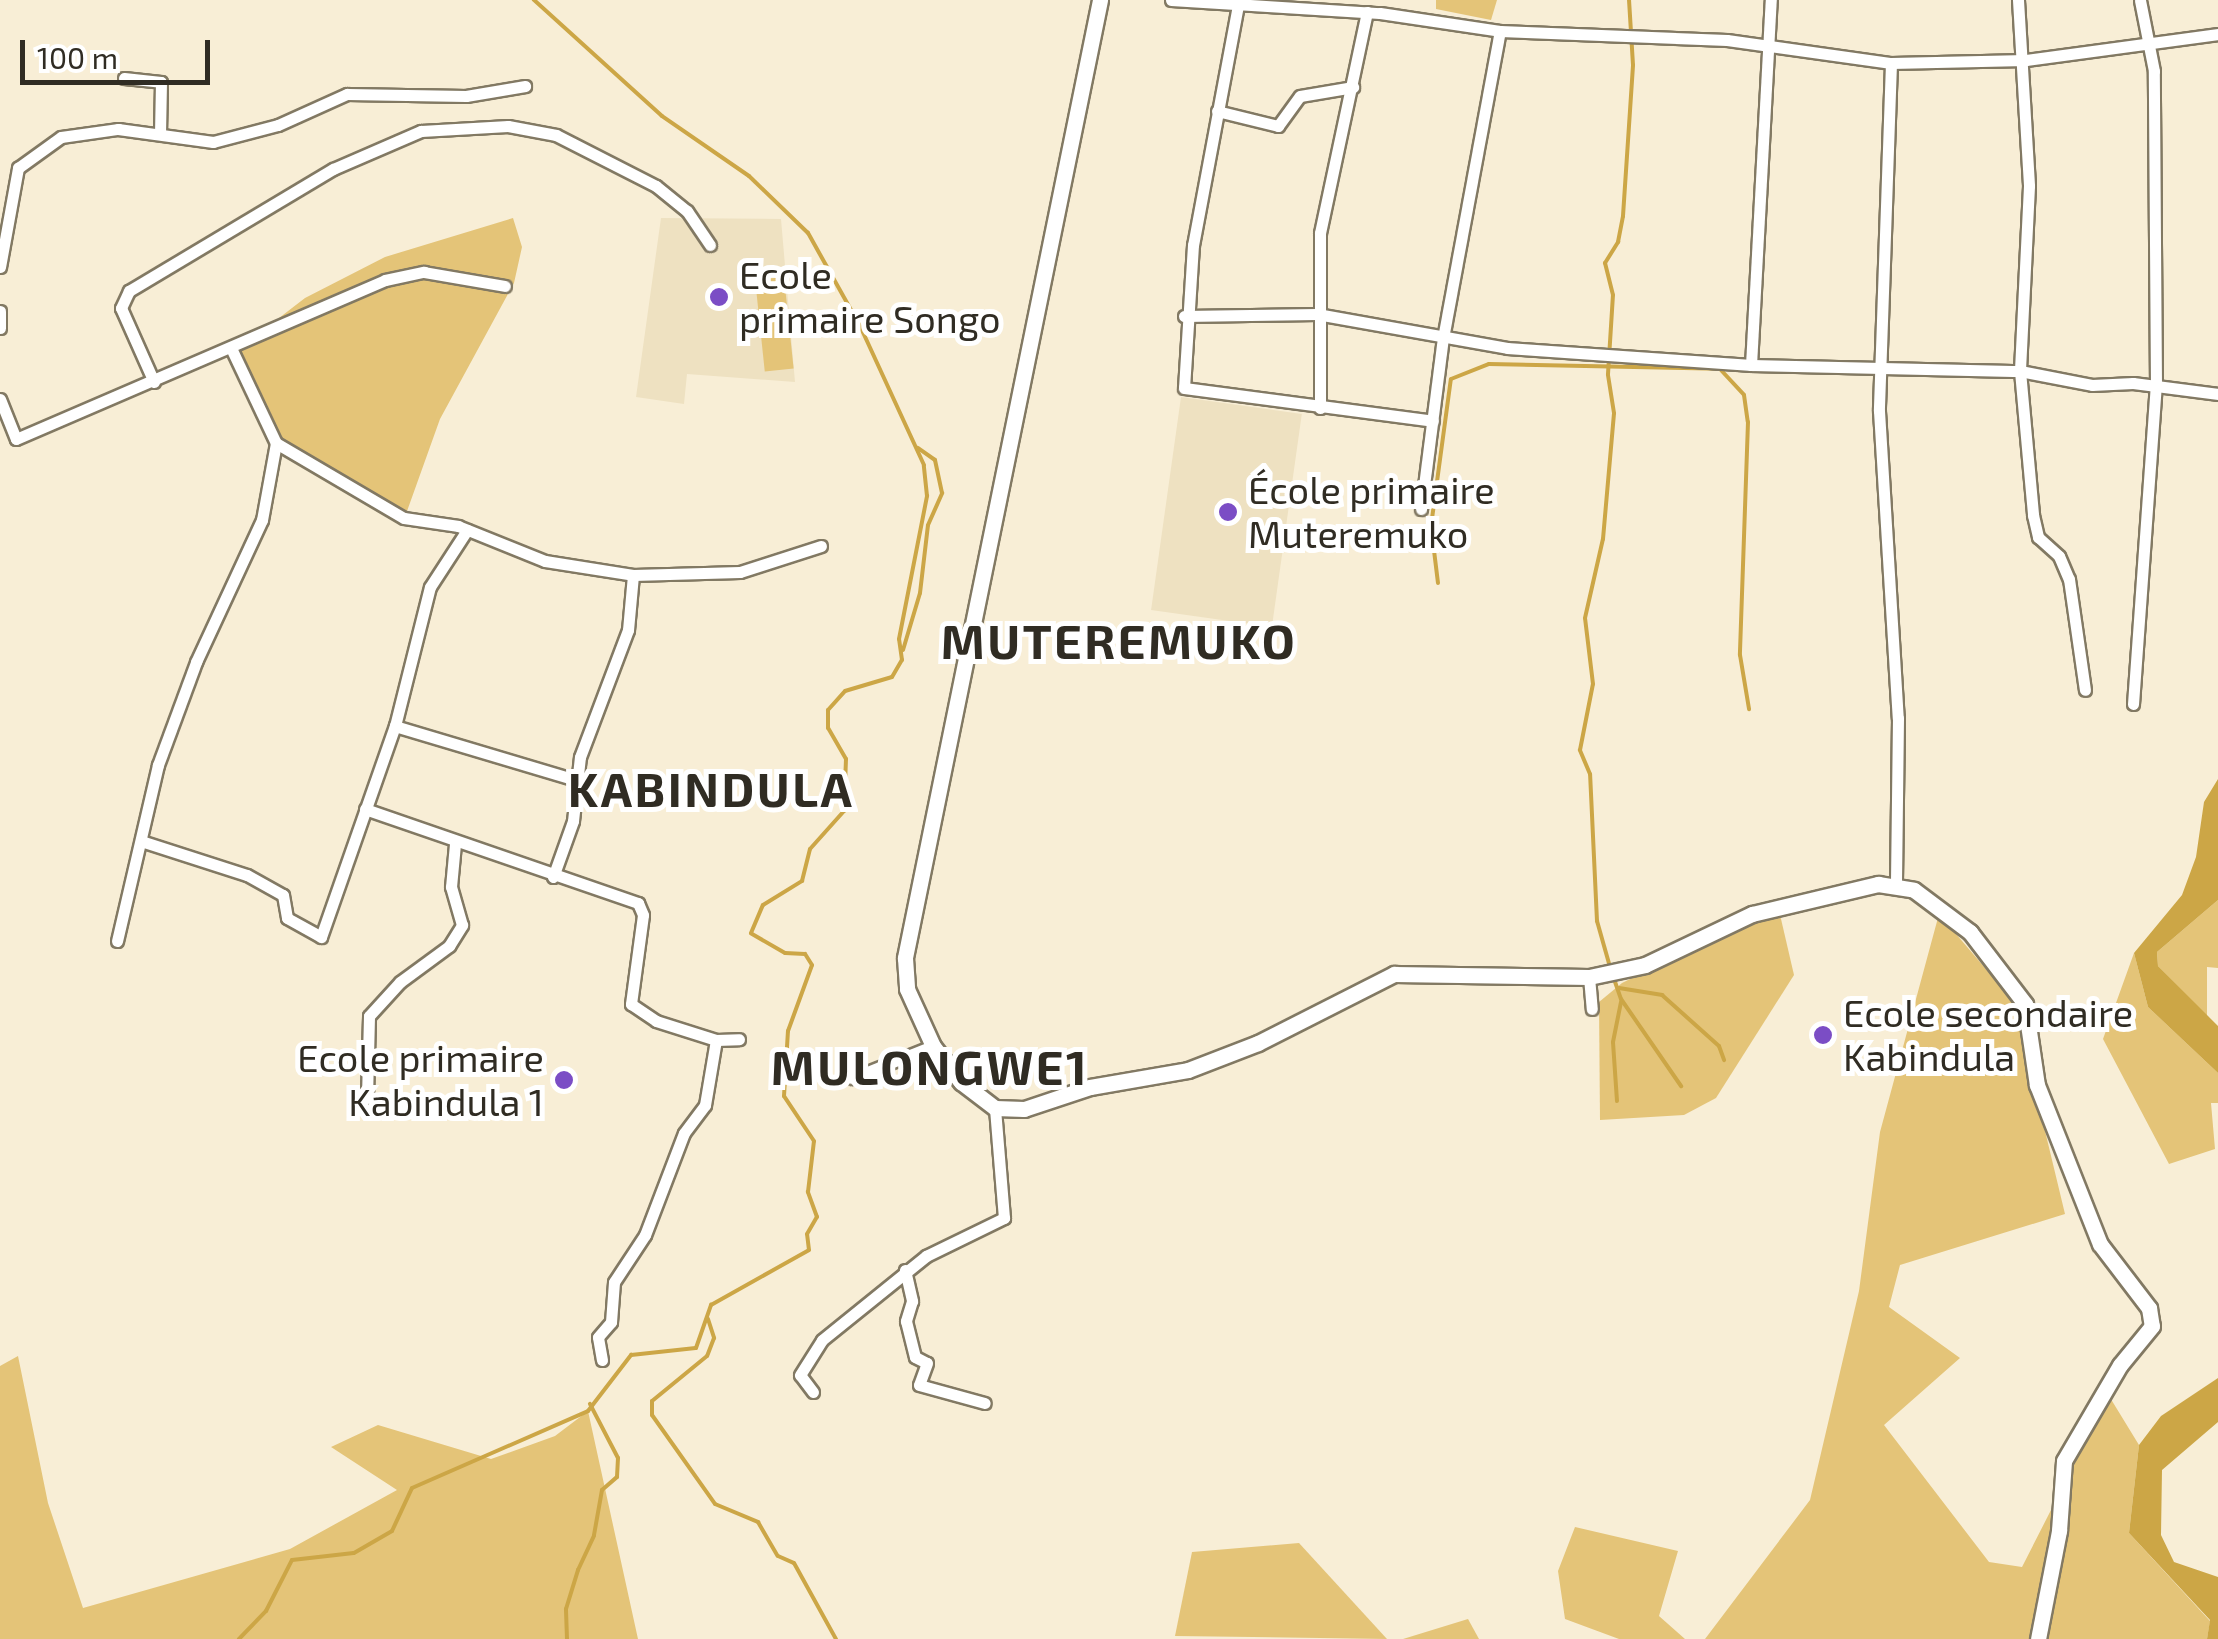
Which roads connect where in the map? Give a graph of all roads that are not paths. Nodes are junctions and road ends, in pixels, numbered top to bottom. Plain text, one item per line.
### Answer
1 (1100, 0) edge
2 (1172, 0) edge
3 (1771, 0) edge
4 (2018, 0) edge
5 (2140, 0) edge
6 (1238, 5) junction
7 (1376, 8) edge
8 (1500, 31) junction
9 (2218, 34) edge
10 (2151, 44) junction
11 (1769, 48) junction
12 (2026, 60) junction
13 (1891, 64) junction
14 (124, 78) dead end
15 (525, 86) dead end
16 (1354, 87) junction
17 (1217, 110) junction
18 (160, 132) junction
19 (710, 245) dead end
20 (0, 267) edge
21 (505, 286) dead end
22 (0, 311) edge
23 (1318, 314) junction
24 (1184, 316) junction
25 (0, 328) edge
26 (1443, 338) junction
27 (232, 350) junction
28 (1751, 364) junction
29 (1881, 368) junction
30 (2020, 371) junction
31 (154, 382) junction
32 (2156, 385) junction
33 (2218, 394) edge
34 (0, 398) edge
35 (1320, 408) junction
36 (1433, 421) junction
37 (276, 443) junction
38 (1421, 509) dead end
39 (468, 530) junction
40 (820, 546) dead end
41 (633, 575) junction
42 (2085, 690) dead end
43 (2133, 704) dead end
44 (396, 726) junction
45 (578, 781) junction
46 (365, 809) junction
47 (141, 840) junction
48 (455, 844) junction
49 (552, 878) junction
50 (1896, 886) junction
51 (117, 941) dead end
52 (1588, 977) junction
53 (1592, 1009) dead end
54 (739, 1039) dead end
55 (716, 1040) junction
56 (933, 1046) junction
57 (852, 1078) dead end
58 (367, 1098) dead end
59 (995, 1108) junction
60 (905, 1270) junction
61 (602, 1360) dead end
62 (813, 1392) dead end
63 (985, 1403) dead end
64 (2038, 1639) edge

1 - 56 street
2 - 6 street
3 - 11 street
4 - 12 street
5 - 10 street
6 - 7 street
6 - 17 street
7 - 8 street
7 - 16 street
8 - 11 street
8 - 26 street
9 - 10 street
10 - 12 street
10 - 32 street
11 - 13 street
11 - 28 street
12 - 13 street
12 - 30 street
13 - 29 street
14 - 18 street
15 - 18 street
16 - 17 street
16 - 23 street
17 - 24 street
18 - 20 street
19 - 31 street
21 - 27 street
22 - 25 street
23 - 24 street
23 - 26 street
23 - 35 street
24 - 35 street
26 - 28 street
26 - 36 street
27 - 31 street
27 - 37 street
28 - 29 street
29 - 30 street
29 - 50 street
30 - 32 street
30 - 42 street
31 - 34 street
32 - 33 street
32 - 43 street
35 - 36 street
36 - 38 street
37 - 39 street
37 - 47 street
39 - 41 street
39 - 44 street
40 - 41 street
41 - 45 street
44 - 45 street
44 - 46 street
45 - 49 street
46 - 47 street
46 - 48 street
47 - 51 street
48 - 49 street
48 - 58 street
49 - 55 street
50 - 52 street
50 - 64 street
52 - 53 street
52 - 59 street
54 - 55 street
55 - 61 street
56 - 57 street
56 - 59 street
59 - 60 street
60 - 62 street
60 - 63 street

